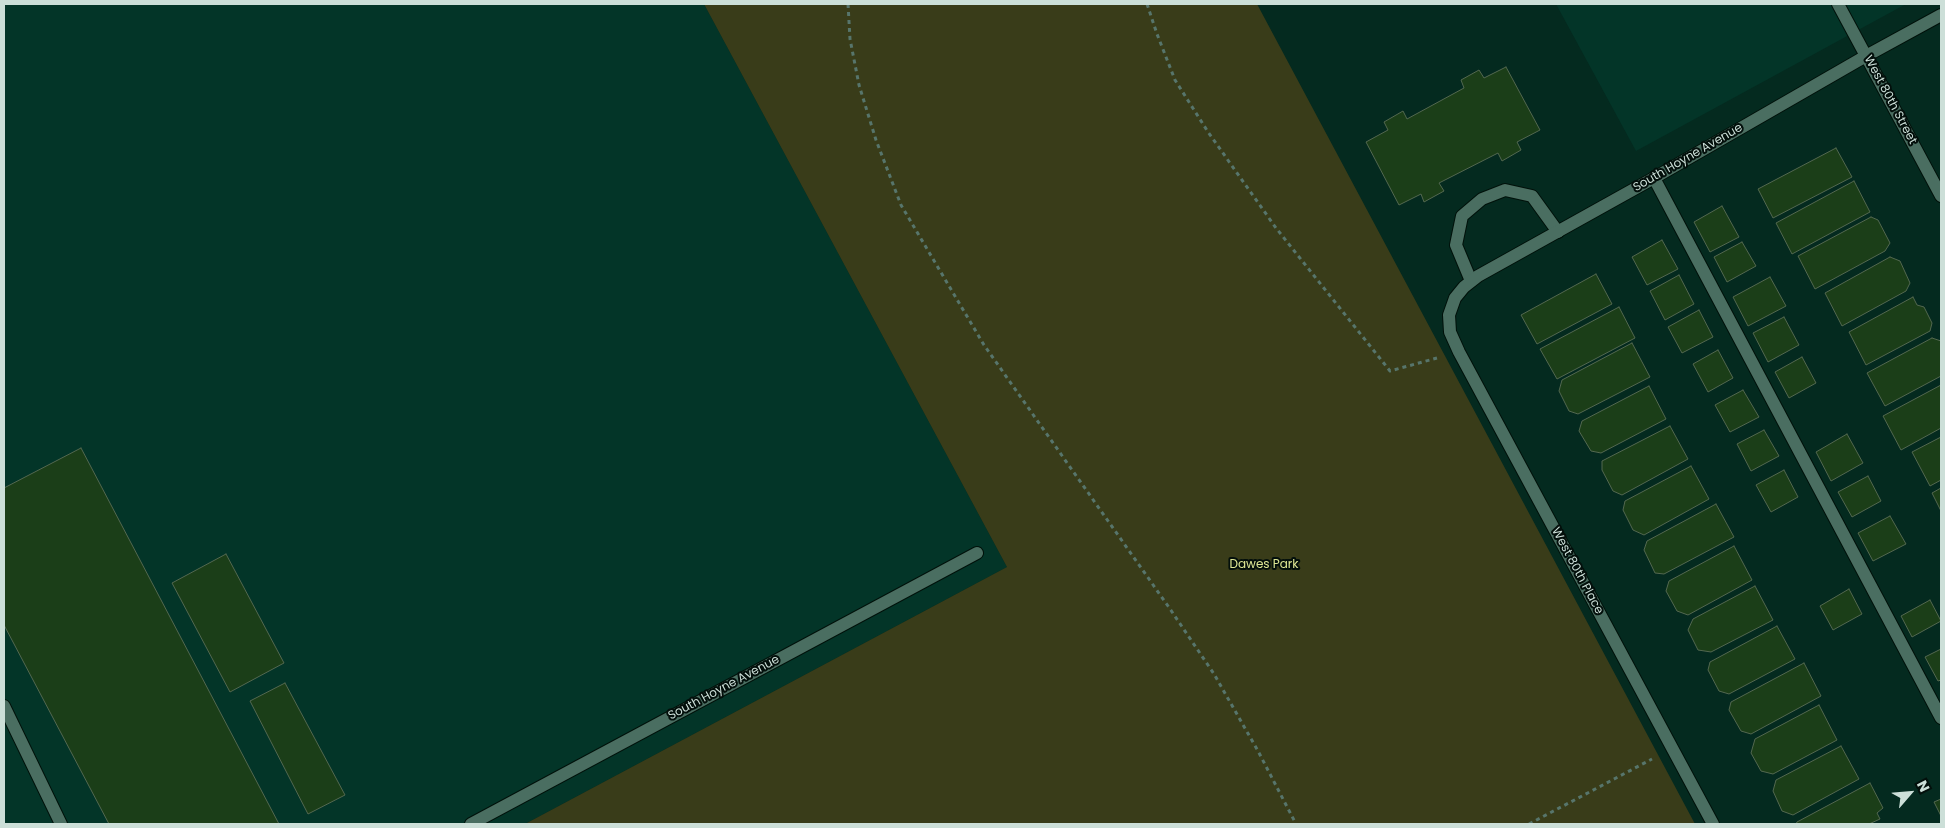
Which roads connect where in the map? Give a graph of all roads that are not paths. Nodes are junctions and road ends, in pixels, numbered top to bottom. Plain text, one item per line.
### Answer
1 (1838, 4) edge
2 (1941, 15) edge
3 (1866, 56) junction
4 (1654, 178) junction
5 (1941, 196) edge
6 (1558, 232) junction
7 (1471, 281) junction
8 (1449, 315) joint
9 (977, 553) dead end
10 (4, 706) edge
11 (1941, 718) edge
12 (61, 824) edge
13 (471, 824) edge
14 (1713, 824) edge

1 - 3 street, West 80th Street
2 - 3 street, South Hoyne Avenue
3 - 4 street, South Hoyne Avenue
3 - 5 street, West 80th Street
4 - 6 street, South Hoyne Avenue
4 - 11 street
6 - 7 street, South Hoyne Avenue
6 - 7 street
7 - 8 street, South Hoyne Avenue
8 - 14 street, West 80th Place
9 - 13 street, South Hoyne Avenue
10 - 12 street

